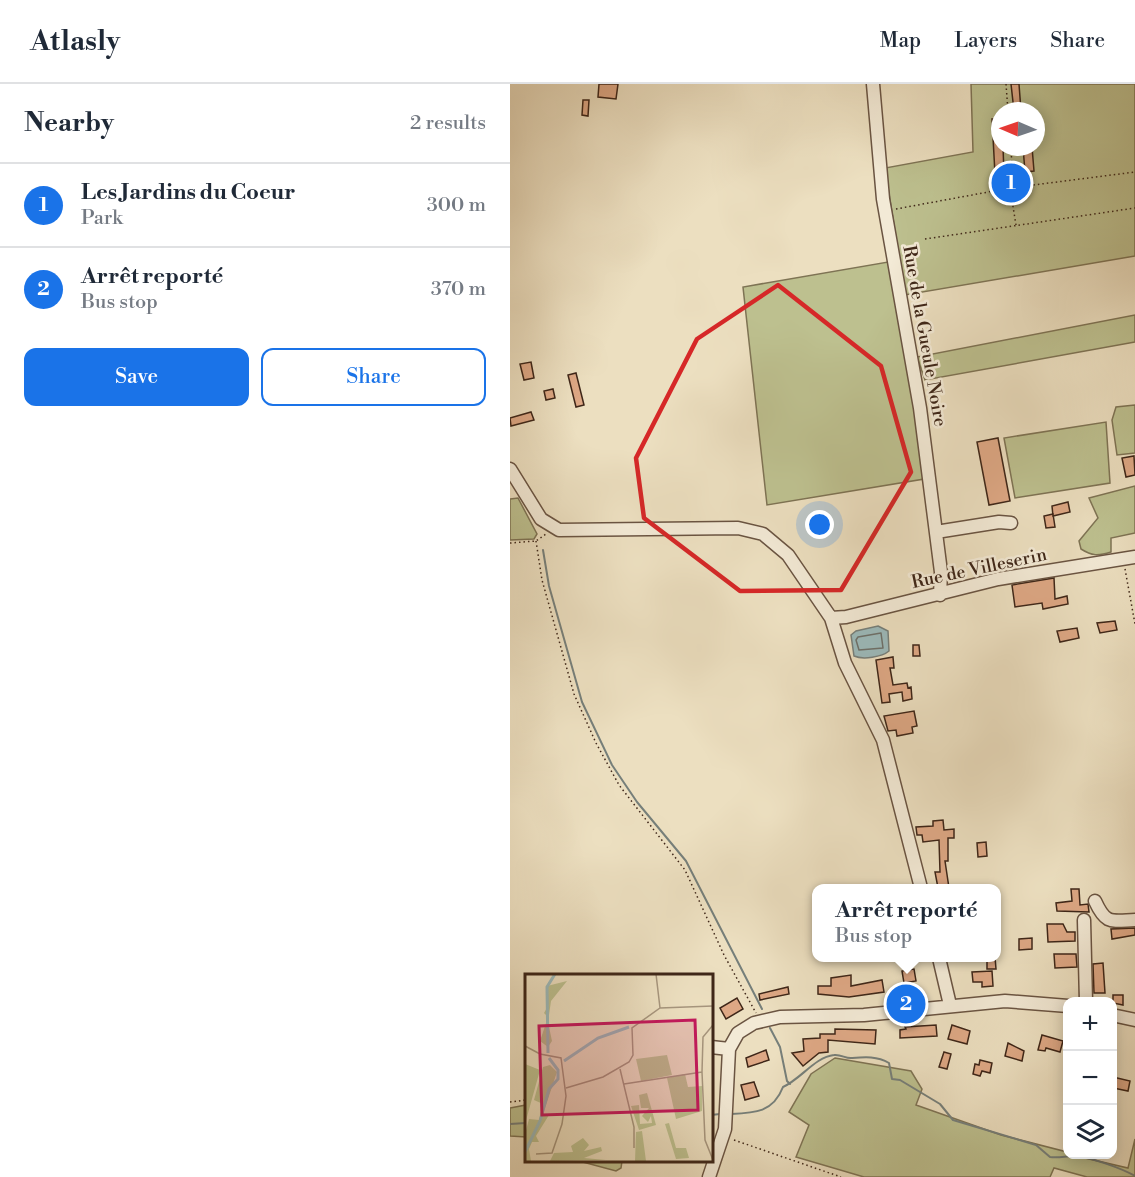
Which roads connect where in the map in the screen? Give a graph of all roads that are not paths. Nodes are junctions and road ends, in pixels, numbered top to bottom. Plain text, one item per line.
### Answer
1 (873, 84) edge
2 (510, 469) edge
3 (1011, 523) dead end
4 (936, 532) junction
5 (1129, 558) edge
6 (940, 595) junction
7 (831, 618) junction
8 (920, 884) edge
9 (1095, 901) dead end
10 (1084, 920) dead end
11 (1135, 920) edge
12 (940, 962) edge
13 (1086, 997) edge
14 (950, 1005) junction
15 (1063, 1006) edge
16 (1117, 1016) edge
17 (1135, 1020) edge
18 (712, 1047) edge
19 (729, 1049) junction
20 (712, 1176) edge

1 - 4 street, Rue de la Gueule Noire
2 - 7 street
3 - 4 street
4 - 6 street, Rue de la Gueule Noire
5 - 6 street, Rue de Villeserin
6 - 7 street, Rue de Villeserin
7 - 8 street
9 - 11 street
10 - 13 street
12 - 14 street
14 - 15 street
14 - 19 street
16 - 17 street
18 - 19 street
19 - 20 street

